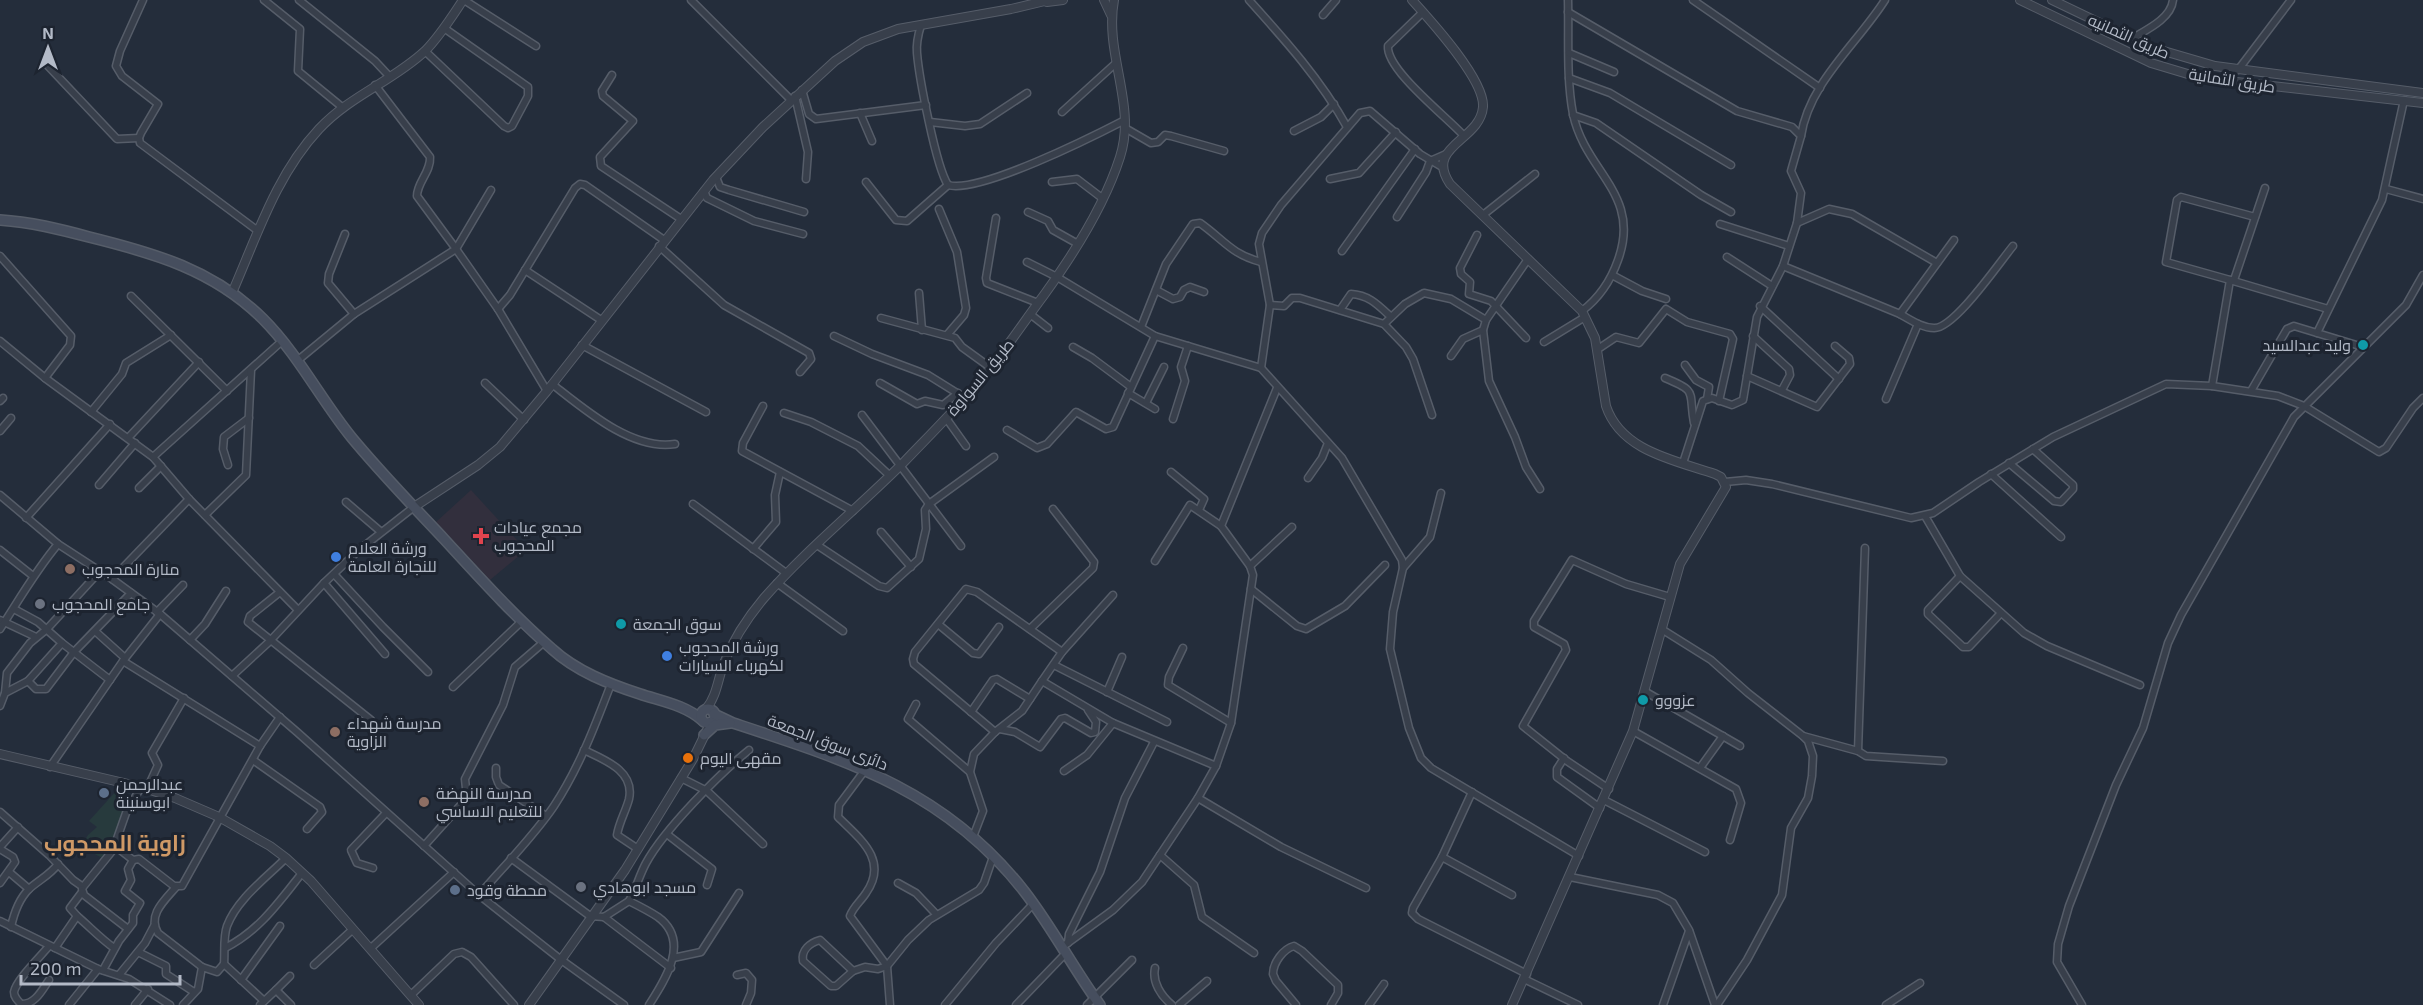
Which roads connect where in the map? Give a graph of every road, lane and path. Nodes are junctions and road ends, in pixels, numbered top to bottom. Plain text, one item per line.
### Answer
1 (143, 0) edge
2 (264, 0) edge
3 (299, 0) edge
4 (464, 0) edge
5 (691, 0) edge
6 (1049, 0) edge
7 (1063, 0) edge
8 (1104, 0) edge
9 (1114, 0) edge
10 (1249, 0) edge
11 (1336, 0) edge
12 (1412, 0) edge
13 (1568, 0) edge
14 (1693, 0) edge
15 (1885, 0) edge
16 (2020, 0) edge
17 (2052, 0) edge
18 (2174, 0) edge
19 (2291, 0) edge
20 (1040, 3) junction
21 (1423, 12) junction
22 (1568, 12) junction
23 (1323, 15) dead end
24 (1112, 21) junction
25 (921, 25) junction
26 (444, 28) junction
27 (2131, 39) junction
28 (536, 46) dead end
29 (425, 51) junction
30 (1569, 53) junction
31 (1116, 63) junction
32 (48, 66) dead end
33 (2238, 70) junction
34 (1614, 72) dead end
35 (389, 75) junction
36 (612, 75) dead end
37 (1569, 78) junction
38 (375, 84) junction
39 (1820, 88) junction
40 (802, 90) junction
41 (1027, 93) dead end
42 (2423, 93) edge
43 (793, 98) junction
44 (2404, 100) junction
45 (2423, 103) edge
46 (1334, 104) junction
47 (926, 105) junction
48 (342, 107) junction
49 (1062, 112) dead end
50 (860, 113) junction
51 (1573, 115) junction
52 (930, 122) junction
53 (1125, 124) junction
54 (1347, 127) junction
55 (1294, 130) dead end
56 (1396, 132) junction
57 (1464, 136) junction
58 (1801, 136) junction
59 (139, 138) junction
60 (872, 141) dead end
61 (1415, 149) junction
62 (1224, 151) dead end
63 (1446, 154) junction
64 (1430, 161) junction
65 (1731, 165) dead end
66 (1442, 166) junction
67 (1535, 174) dead end
68 (716, 177) junction
69 (806, 179) dead end
70 (1330, 179) dead end
71 (866, 182) dead end
72 (1052, 182) dead end
73 (948, 184) junction
74 (2265, 188) dead end
75 (2386, 189) junction
76 (491, 190) dead end
77 (704, 191) junction
78 (1102, 198) junction
79 (2423, 199) edge
80 (939, 209) dead end
81 (804, 212) dead end
82 (1028, 212) dead end
83 (1731, 212) dead end
84 (1483, 215) junction
85 (1397, 217) dead end
86 (2255, 217) junction
87 (996, 218) dead end
88 (681, 219) junction
89 (0, 220) edge
90 (1797, 223) junction
91 (1720, 224) dead end
92 (258, 231) junction
93 (345, 234) dead end
94 (803, 234) dead end
95 (1477, 234) dead end
96 (1954, 240) dead end
97 (662, 243) junction
98 (1078, 244) junction
99 (1789, 246) junction
100 (2013, 246) dead end
101 (456, 249) junction
102 (1341, 251) dead end
103 (0, 256) edge
104 (1727, 257) dead end
105 (1528, 259) junction
106 (1026, 262) dead end
107 (1262, 262) junction
108 (1937, 263) junction
109 (1783, 266) junction
110 (525, 270) junction
111 (1612, 275) junction
112 (2423, 275) edge
113 (1058, 277) junction
114 (2232, 280) junction
115 (1772, 286) junction
116 (1156, 290) junction
117 (1204, 292) dead end
118 (232, 293) junction
119 (919, 293) dead end
120 (131, 296) dead end
121 (1666, 299) dead end
122 (1038, 303) junction
123 (1270, 305) junction
124 (1496, 306) junction
125 (1760, 306) junction
126 (498, 309) junction
127 (2328, 309) junction
128 (1340, 310) junction
129 (354, 314) junction
130 (1584, 314) junction
131 (1900, 314) junction
132 (1030, 315) junction
133 (1391, 317) junction
134 (881, 318) dead end
135 (601, 320) junction
136 (1486, 320) junction
137 (1384, 324) junction
138 (1918, 324) junction
139 (1141, 327) junction
140 (1048, 328) dead end
141 (922, 330) junction
142 (1483, 330) junction
143 (2317, 333) junction
144 (947, 334) junction
145 (171, 335) junction
146 (834, 336) dead end
147 (1155, 336) junction
148 (1753, 336) junction
149 (1526, 338) dead end
150 (0, 340) edge
151 (282, 341) junction
152 (1544, 342) dead end
153 (582, 345) junction
154 (1188, 346) junction
155 (1835, 346) dead end
156 (1073, 347) dead end
157 (2362, 347) junction
158 (1598, 349) junction
159 (1451, 356) dead end
160 (297, 361) junction
161 (199, 362) junction
162 (1686, 365) dead end
163 (1164, 367) dead end
164 (991, 368) junction
165 (1261, 368) junction
166 (251, 370) junction
167 (800, 372) dead end
168 (1747, 376) junction
169 (45, 378) junction
170 (1665, 378) dead end
171 (1839, 379) junction
172 (485, 382) dead end
173 (879, 383) dead end
174 (2212, 386) junction
175 (550, 388) junction
176 (1277, 388) junction
177 (1130, 390) junction
178 (1782, 390) junction
179 (227, 391) junction
180 (2251, 391) junction
181 (961, 396) junction
182 (2423, 398) edge
183 (1707, 399) junction
184 (1886, 399) dead end
185 (1719, 401) junction
186 (1146, 403) junction
187 (763, 406) dead end
188 (2304, 406) junction
189 (1155, 409) dead end
190 (92, 412) junction
191 (706, 412) dead end
192 (784, 413) dead end
193 (862, 415) dead end
194 (1432, 415) dead end
195 (11, 418) dead end
196 (249, 418) junction
197 (946, 418) junction
198 (1173, 418) dead end
199 (524, 420) junction
200 (110, 424) junction
201 (1694, 426) junction
202 (0, 430) edge
203 (1007, 430) dead end
204 (129, 437) junction
205 (135, 443) junction
206 (1328, 443) junction
207 (675, 444) dead end
208 (966, 446) dead end
209 (2032, 449) junction
210 (153, 457) junction
211 (994, 457) dead end
212 (1683, 463) junction
213 (2009, 463) junction
214 (901, 464) junction
215 (228, 465) dead end
216 (160, 466) junction
217 (780, 472) junction
218 (1171, 472) dead end
219 (1991, 474) junction
220 (889, 475) junction
221 (1308, 478) dead end
222 (1725, 482) junction
223 (99, 485) dead end
224 (139, 488) dead end
225 (1540, 489) dead end
226 (1441, 493) dead end
227 (0, 495) edge
228 (189, 499) junction
229 (346, 502) dead end
230 (693, 504) dead end
231 (929, 504) junction
232 (414, 507) junction
233 (1053, 509) dead end
234 (1199, 510) junction
235 (853, 511) junction
236 (205, 515) junction
237 (1925, 516) junction
238 (26, 518) junction
239 (1221, 526) junction
240 (1292, 527) dead end
241 (380, 531) junction
242 (881, 532) dead end
243 (2061, 537) dead end
244 (58, 544) junction
245 (817, 545) junction
246 (961, 546) dead end
247 (1865, 548) dead end
248 (753, 549) junction
249 (0, 550) edge
250 (1155, 561) dead end
251 (1385, 565) dead end
252 (1250, 566) junction
253 (911, 567) junction
254 (1403, 568) junction
255 (100, 571) junction
256 (786, 573) junction
257 (334, 574) junction
258 (33, 576) junction
259 (1960, 576) junction
260 (112, 579) junction
261 (324, 583) junction
262 (777, 583) junction
263 (183, 585) dead end
264 (1251, 589) junction
265 (226, 591) dead end
266 (280, 592) junction
267 (131, 593) junction
268 (1113, 595) dead end
269 (1670, 597) junction
270 (14, 609) junction
271 (298, 610) junction
272 (159, 613) junction
273 (2001, 613) junction
274 (522, 621) junction
275 (1, 624) edge
276 (938, 624) junction
277 (999, 627) dead end
278 (46, 629) junction
279 (1030, 629) junction
280 (1663, 630) junction
281 (95, 631) junction
282 (843, 631) dead end
283 (36, 637) junction
284 (190, 640) junction
285 (270, 641) junction
286 (543, 642) junction
287 (62, 643) junction
288 (1183, 648) dead end
289 (74, 652) junction
290 (1062, 652) junction
291 (385, 654) dead end
292 (1122, 657) dead end
293 (124, 659) junction
294 (1054, 665) junction
295 (428, 672) dead end
296 (232, 676) junction
297 (110, 680) junction
298 (28, 681) junction
299 (1042, 681) junction
300 (611, 684) junction
301 (2140, 685) dead end
302 (453, 687) dead end
303 (1107, 692) junction
304 (1646, 692) junction
305 (5, 693) junction
306 (184, 698) junction
307 (713, 699) junction
308 (1030, 699) junction
309 (916, 704) dead end
310 (0, 706) edge
311 (1088, 710) junction
312 (971, 712) junction
313 (708, 716) junction
314 (280, 717) junction
315 (371, 720) dead end
316 (730, 722) junction
317 (1167, 722) dead end
318 (1113, 723) junction
319 (1231, 723) junction
320 (998, 730) junction
321 (1633, 731) junction
322 (703, 736) junction
323 (1723, 736) junction
324 (1803, 736) junction
325 (1154, 742) junction
326 (260, 746) junction
327 (1740, 746) dead end
328 (584, 750) junction
329 (749, 750) dead end
330 (1858, 751) junction
331 (0, 754) edge
332 (1564, 758) junction
333 (252, 760) junction
334 (1943, 761) dead end
335 (1216, 766) junction
336 (50, 767) junction
337 (496, 768) dead end
338 (1700, 768) junction
339 (866, 769) junction
340 (1064, 771) dead end
341 (970, 772) junction
342 (681, 778) junction
343 (144, 788) junction
344 (1609, 789) junction
345 (707, 791) junction
346 (1472, 792) junction
347 (1198, 798) junction
348 (1604, 800) junction
349 (1600, 808) junction
350 (0, 813) edge
351 (386, 813) junction
352 (546, 816) junction
353 (219, 817) junction
354 (18, 827) junction
355 (308, 829) dead end
356 (668, 835) junction
357 (973, 837) junction
358 (1730, 840) dead end
359 (763, 844) dead end
360 (115, 846) junction
361 (424, 846) junction
362 (0, 848) edge
363 (638, 849) junction
364 (1705, 852) dead end
365 (1160, 855) junction
366 (1579, 856) junction
367 (993, 857) junction
368 (1442, 857) junction
369 (286, 858) junction
370 (511, 858) junction
371 (133, 860) junction
372 (58, 864) junction
373 (373, 868) dead end
374 (9, 872) junction
375 (454, 872) junction
376 (302, 873) junction
377 (1570, 877) junction
378 (0, 883) edge
379 (898, 883) dead end
380 (707, 885) dead end
381 (176, 887) junction
382 (1366, 888) dead end
383 (29, 889) junction
384 (82, 889) junction
385 (739, 893) dead end
386 (479, 895) junction
387 (1512, 895) dead end
388 (629, 901) junction
389 (1034, 904) junction
390 (936, 914) junction
391 (77, 916) junction
392 (590, 916) junction
393 (604, 918) junction
394 (0, 921) edge
395 (154, 926) junction
396 (280, 926) dead end
397 (11, 927) junction
398 (128, 929) junction
399 (352, 930) junction
400 (1689, 930) junction
401 (52, 947) junction
402 (114, 948) junction
403 (225, 948) junction
404 (371, 948) junction
405 (1065, 948) junction
406 (138, 952) junction
407 (1254, 953) dead end
408 (673, 958) junction
409 (560, 959) junction
410 (1132, 960) dead end
411 (224, 964) junction
412 (314, 965) dead end
413 (887, 966) junction
414 (202, 967) junction
415 (671, 968) junction
416 (1155, 968) dead end
417 (100, 969) junction
418 (853, 971) junction
419 (119, 975) junction
420 (736, 975) dead end
421 (290, 976) dead end
422 (1525, 976) junction
423 (49, 980) dead end
424 (241, 980) junction
425 (1207, 981) dead end
426 (1920, 983) dead end
427 (1384, 984) dead end
428 (148, 989) junction
429 (276, 990) junction
430 (194, 992) junction
431 (1094, 997) junction
432 (162, 999) junction
433 (415, 1002) edge
434 (262, 1003) edge
435 (69, 1005) edge
436 (135, 1005) edge
437 (156, 1005) edge
438 (170, 1005) edge
439 (183, 1005) edge
440 (291, 1005) edge
441 (514, 1005) edge
442 (529, 1005) edge
443 (624, 1005) edge
444 (649, 1005) edge
445 (746, 1005) edge
446 (890, 1005) edge
447 (945, 1005) edge
448 (1016, 1005) edge
449 (1087, 1005) edge
450 (1100, 1005) edge
451 (1172, 1005) edge
452 (1179, 1005) edge
453 (1296, 1005) edge
454 (1331, 1005) edge
455 (1369, 1005) edge
456 (1512, 1005) edge
457 (1578, 1005) edge
458 (1663, 1005) edge
459 (1716, 1005) edge
460 (1886, 1005) edge
461 (2082, 1005) edge

1 - 59 street
2 - 48 street
3 - 35 street
4 - 26 street
4 - 28 street
5 - 43 street
6 - 20 street
7 - 20 street
8 - 24 street
9 - 24 street, طريق السواوة
10 - 46 street
11 - 23 street
12 - 21 street
13 - 22 street
14 - 39 street
15 - 39 street
16 - 44 street, طريق الثمانية
17 - 27 street, طريق الثمانيه
18 - 27 street
19 - 33 street
20 - 25 street
21 - 57 street
21 - 57 street
22 - 30 street
22 - 58 street
24 - 31 street, طريق السواوة
25 - 40 street
25 - 47 street
26 - 29 street
26 - 29 street
27 - 33 street, طريق الثمانيه
29 - 35 street
30 - 34 street
30 - 37 street
31 - 49 street
31 - 53 street, طريق السواوة
32 - 59 street
33 - 42 street, طريق الثمانيه
35 - 38 street
36 - 88 street
37 - 51 street
37 - 65 street
38 - 48 street
38 - 101 street
39 - 58 street
40 - 43 street
40 - 50 street
41 - 52 street
43 - 68 street
43 - 69 street
44 - 45 street, طريق الثمانية
44 - 75 street
46 - 54 street
46 - 55 street
47 - 50 street
47 - 52 street
48 - 92 street
50 - 60 street
51 - 83 street
51 - 111 street
52 - 73 street
53 - 62 street
53 - 73 street
53 - 78 street, طريق السواوة
54 - 56 street
54 - 107 street
56 - 61 street
56 - 70 street
57 - 63 street
58 - 90 street
59 - 92 street
61 - 64 street
61 - 102 street
63 - 64 street
63 - 66 street
64 - 66 street
64 - 85 street
66 - 84 street
67 - 84 street
68 - 77 street
68 - 81 street
71 - 73 street
72 - 78 street
74 - 86 street
75 - 79 street
75 - 127 street
76 - 101 street
77 - 88 street
77 - 94 street
78 - 98 street, طريق السواوة
80 - 144 street
82 - 98 street
84 - 105 street
86 - 114 street
86 - 114 street
87 - 122 street
88 - 97 street
89 - 118 main road
90 - 99 street
90 - 108 street
91 - 99 street
92 - 118 street
93 - 129 street
95 - 124 street
96 - 108 street
97 - 110 street
97 - 135 street
97 - 167 street
98 - 113 street, طريق السواوة
99 - 109 street
100 - 138 street
101 - 126 street
101 - 129 street
103 - 169 street
104 - 115 street
105 - 124 street
105 - 130 street
106 - 113 street
107 - 116 street
107 - 123 street
108 - 131 street
109 - 115 street
109 - 131 street
110 - 126 street
110 - 135 street
111 - 121 street
111 - 130 street
112 - 157 street
113 - 122 street, طريق السواوة
113 - 139 street
114 - 127 street
114 - 174 street
115 - 125 street
116 - 117 street
116 - 139 street
118 - 151 main road
119 - 141 street
120 - 145 street
122 - 132 street, طريق السواوة
123 - 128 street
123 - 165 street
124 - 136 street
124 - 149 street
125 - 148 street
125 - 171 street
126 - 175 street
127 - 143 street
128 - 133 street
128 - 137 street
129 - 160 street
130 - 152 street
130 - 158 street
131 - 138 street
132 - 140 street
132 - 164 street, طريق السواوة
133 - 136 street
133 - 137 street
134 - 141 street
135 - 153 street
136 - 142 street
137 - 194 street
138 - 184 street
139 - 147 street
141 - 144 street
142 - 159 street
142 - 225 street
143 - 157 street
143 - 180 street
144 - 164 street
145 - 161 street
145 - 190 street
146 - 181 street
147 - 154 street
147 - 177 street
148 - 168 street
148 - 178 street
150 - 169 street
151 - 160 main road
151 - 166 street
153 - 175 street
153 - 191 street
154 - 165 street
154 - 198 street
155 - 171 street
156 - 177 street
157 - 188 street
158 - 185 street
158 - 212 street
160 - 232 main road
161 - 179 street
161 - 204 street
162 - 183 street
163 - 186 street
164 - 181 street, طريق السواوة
165 - 176 street
166 - 179 street
166 - 196 street
168 - 178 street
168 - 185 street
169 - 190 street
170 - 201 street
171 - 178 street
172 - 199 street
173 - 181 street
174 - 180 street
174 - 209 street
175 - 199 street
175 - 207 street
176 - 206 street
176 - 239 street
177 - 186 street
177 - 203 street
179 - 210 street
180 - 188 street
181 - 197 street, طريق السواوة
182 - 188 street
183 - 185 street
183 - 201 street
186 - 189 street
187 - 217 street
188 - 461 street
190 - 200 street
192 - 220 street
193 - 214 street
195 - 202 street
196 - 215 street
196 - 236 street
197 - 208 street
197 - 214 street, طريق السواوة
199 - 232 street
200 - 204 street
200 - 238 street
201 - 212 street
204 - 205 street
205 - 210 street
205 - 223 street
206 - 221 street
206 - 254 street
209 - 213 street
209 - 213 street
210 - 216 street
211 - 231 street
212 - 222 street
213 - 219 street
214 - 220 street, طريق السواوة
214 - 231 street
216 - 224 street
216 - 228 street
217 - 235 street
217 - 248 street
218 - 234 street
219 - 237 street
219 - 243 street
220 - 235 street, طريق السواوة
222 - 237 street
222 - 269 street
226 - 254 street
227 - 238 street
228 - 236 street
228 - 260 street
229 - 241 street
230 - 248 street
231 - 246 street
231 - 253 street
232 - 241 street
232 - 274 main road
233 - 279 street
234 - 239 street
234 - 250 street
235 - 245 street, طريق السواوة
236 - 266 street
237 - 259 street
238 - 244 street
239 - 252 street
240 - 252 street
241 - 257 street
242 - 253 street
244 - 255 street
244 - 258 street
245 - 253 street
245 - 256 street, طريق السواوة
247 - 330 street
248 - 256 street
249 - 258 street
251 - 264 street
252 - 264 street
254 - 346 street
255 - 260 street
255 - 278 street
256 - 262 street, طريق السواوة
257 - 261 street
257 - 295 street
258 - 270 street
259 - 273 street
259 - 273 street
260 - 267 street
261 - 271 street
261 - 291 street
262 - 282 street
262 - 307 street, طريق السواوة
263 - 272 street
264 - 319 street
265 - 284 street
266 - 271 street
266 - 285 street
267 - 272 street
267 - 281 street
268 - 290 street
269 - 280 street
269 - 332 street
270 - 275 street
270 - 278 street
271 - 285 street
272 - 284 street
272 - 293 street
273 - 301 street
274 - 286 main road
274 - 302 street
275 - 283 street
276 - 277 street
276 - 279 street
276 - 312 street
278 - 283 street
278 - 287 street
279 - 290 street
280 - 304 street
280 - 324 street
281 - 289 street
281 - 293 street
283 - 305 street
284 - 296 street
285 - 296 street
285 - 315 street
286 - 300 main road
286 - 361 street
287 - 289 street
287 - 298 street
288 - 319 street
289 - 297 street
289 - 298 street
290 - 294 street
292 - 303 street
293 - 297 street
293 - 306 street
294 - 299 street
294 - 303 street
296 - 314 street
297 - 336 street
298 - 305 street
299 - 308 street
299 - 311 street
300 - 313 main road, دائرى سوق الجمعة
300 - 328 street
303 - 317 street
304 - 321 street
304 - 323 street
305 - 310 street
306 - 326 street
306 - 343 street
307 - 313 street, طريق السواوة
307 - 316 main road
308 - 312 street
308 - 320 street
309 - 341 street
311 - 318 street
311 - 320 street
312 - 320 street
313 - 316 main road, دائرى سوق الجمعة
313 - 322 street, طريق السواوة
314 - 326 street
314 - 351 street
316 - 322 main road
316 - 339 main road, دائرى سوق الجمعة
318 - 325 street
318 - 340 street
319 - 335 street
320 - 341 street
321 - 338 street
321 - 344 street
322 - 342 street
323 - 327 street
323 - 338 street
324 - 330 street
324 - 459 street
325 - 335 street
325 - 405 street
326 - 333 street
328 - 352 street
328 - 363 street
329 - 345 street
330 - 334 street
331 - 336 street
332 - 344 street
332 - 349 street
333 - 353 street
333 - 355 street
335 - 347 street
336 - 343 street
337 - 352 street
338 - 358 street
339 - 357 main road, دائرى سوق الجمعة
339 - 413 street
341 - 357 street
342 - 345 street
342 - 363 street
343 - 353 street
343 - 360 street
344 - 348 street
345 - 356 street
345 - 359 street
346 - 366 street
346 - 368 street
347 - 365 street
347 - 382 street
348 - 349 street
348 - 364 street
349 - 366 street
350 - 354 street
351 - 361 street
351 - 373 street
352 - 370 street
353 - 369 street
353 - 381 street
354 - 362 street
354 - 372 street
356 - 380 street
356 - 388 street
357 - 367 main road, دائرى سوق الجمعة
360 - 371 street
360 - 384 street
361 - 375 street
362 - 374 street
363 - 392 street
365 - 405 street
365 - 407 street
366 - 377 street
367 - 389 main road, دائرى سوق الجمعة
367 - 390 street
368 - 387 street
368 - 422 street
369 - 376 street
369 - 403 street
370 - 386 street
370 - 392 street
371 - 381 street
371 - 398 street
372 - 383 street
372 - 384 street
374 - 378 street
374 - 383 street
375 - 386 street
375 - 404 street
376 - 399 street
376 - 403 street
377 - 400 street
377 - 422 street
379 - 390 street
381 - 395 street
383 - 397 street
384 - 391 street
384 - 398 street
385 - 408 street
386 - 409 street
388 - 393 street
388 - 408 street
389 - 405 main road, دائرى سوق الجمعة
389 - 447 street
390 - 413 street
391 - 401 street
391 - 402 street
392 - 393 street
392 - 409 street
393 - 415 street
394 - 397 street
395 - 406 street
395 - 414 street
396 - 424 street
397 - 401 street
398 - 402 street
399 - 404 street
399 - 412 street
400 - 458 street
400 - 459 street
401 - 417 street
401 - 423 street
402 - 417 street
403 - 411 street
404 - 433 street
405 - 431 main road, دائرى سوق الجمعة
405 - 448 street
406 - 419 street
406 - 430 street
408 - 415 street
409 - 442 street
409 - 443 street
410 - 431 street
411 - 414 street
411 - 424 street
413 - 418 street
413 - 446 street
414 - 430 street
415 - 444 street
416 - 451 street
417 - 419 street
417 - 435 street
418 - 418 street
419 - 428 street
420 - 445 street
421 - 429 street
422 - 456 street
422 - 457 street
424 - 434 street
425 - 452 street
426 - 460 street
427 - 455 street
428 - 432 street
428 - 436 street
429 - 434 street
429 - 440 street
430 - 439 street
431 - 449 street
431 - 450 main road, دائرى سوق الجمعة
432 - 437 street
432 - 438 street
433 - 441 street
453 - 454 street

